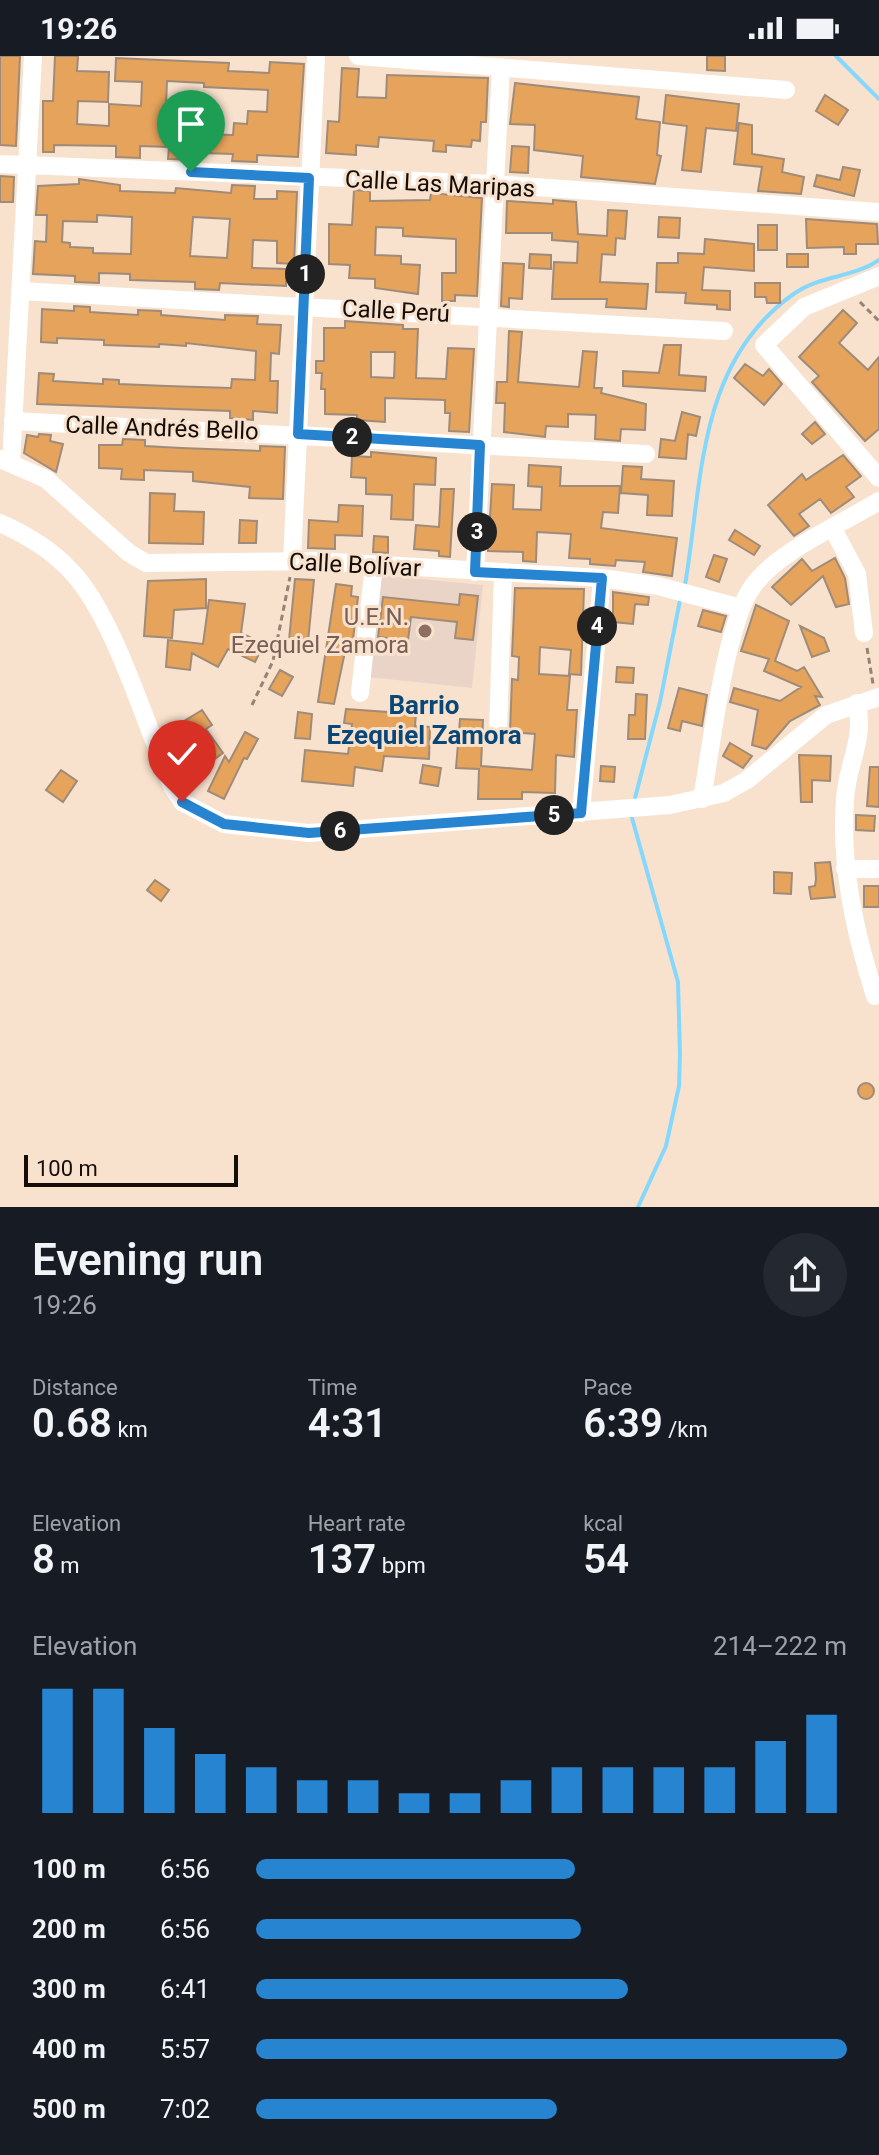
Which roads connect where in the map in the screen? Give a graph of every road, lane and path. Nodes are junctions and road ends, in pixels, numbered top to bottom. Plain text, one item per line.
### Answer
1 (33, 56) edge
2 (316, 56) edge
3 (358, 56) edge
4 (501, 67) junction
5 (786, 90) dead end
6 (0, 164) edge
7 (28, 165) junction
8 (309, 178) junction
9 (494, 184) junction
10 (879, 212) edge
11 (879, 276) edge
12 (21, 291) junction
13 (849, 291) junction
14 (303, 305) junction
15 (486, 316) junction
16 (879, 321) edge
17 (724, 331) dead end
18 (13, 421) junction
19 (298, 434) junction
20 (480, 445) junction
21 (646, 454) dead end
22 (5, 461) edge
23 (879, 478) edge
24 (879, 501) edge
25 (0, 523) edge
26 (833, 529) junction
27 (292, 561) junction
28 (374, 565) junction
29 (475, 572) junction
30 (503, 574) junction
31 (602, 578) junction
32 (741, 608) junction
33 (864, 633) joint
34 (360, 693) dead end
35 (878, 698) edge
36 (857, 703) junction
37 (252, 705) dead end
38 (498, 732) dead end
39 (702, 799) junction
40 (581, 813) junction
41 (845, 869) junction
42 (879, 869) edge
43 (875, 996) dead end

1 - 7 street
2 - 8 street
3 - 4 street
4 - 5 street
4 - 9 street
6 - 7 street, Calle Las Maripas
7 - 8 street, Calle Las Maripas
7 - 12 street
8 - 9 street, Calle Las Maripas
8 - 14 street
9 - 10 street, Calle Las Maripas
9 - 15 street
11 - 13 street
12 - 14 street, Calle Perú
12 - 18 street
13 - 16 path
13 - 23 street
14 - 15 street, Calle Perú
14 - 19 street
15 - 17 street, Calle Perú
15 - 20 street
18 - 19 street, Calle Andrés Bello
18 - 22 street
19 - 20 street, Calle Andrés Bello
19 - 27 street
20 - 21 street, Calle Andrés Bello
20 - 29 street
22 - 27 street, Calle Bolívar
24 - 26 street
25 - 40 street
26 - 32 street
26 - 33 street
27 - 28 street, Calle Bolívar
27 - 37 path
28 - 29 street, Calle Bolívar
28 - 34 street
29 - 30 street, Calle Bolívar
30 - 31 street, Calle Bolívar
30 - 38 street
31 - 32 street, Calle Bolívar
31 - 40 street
32 - 39 street
33 - 35 path
35 - 36 street
36 - 39 street
36 - 41 street
39 - 40 street
41 - 42 street
41 - 43 street

